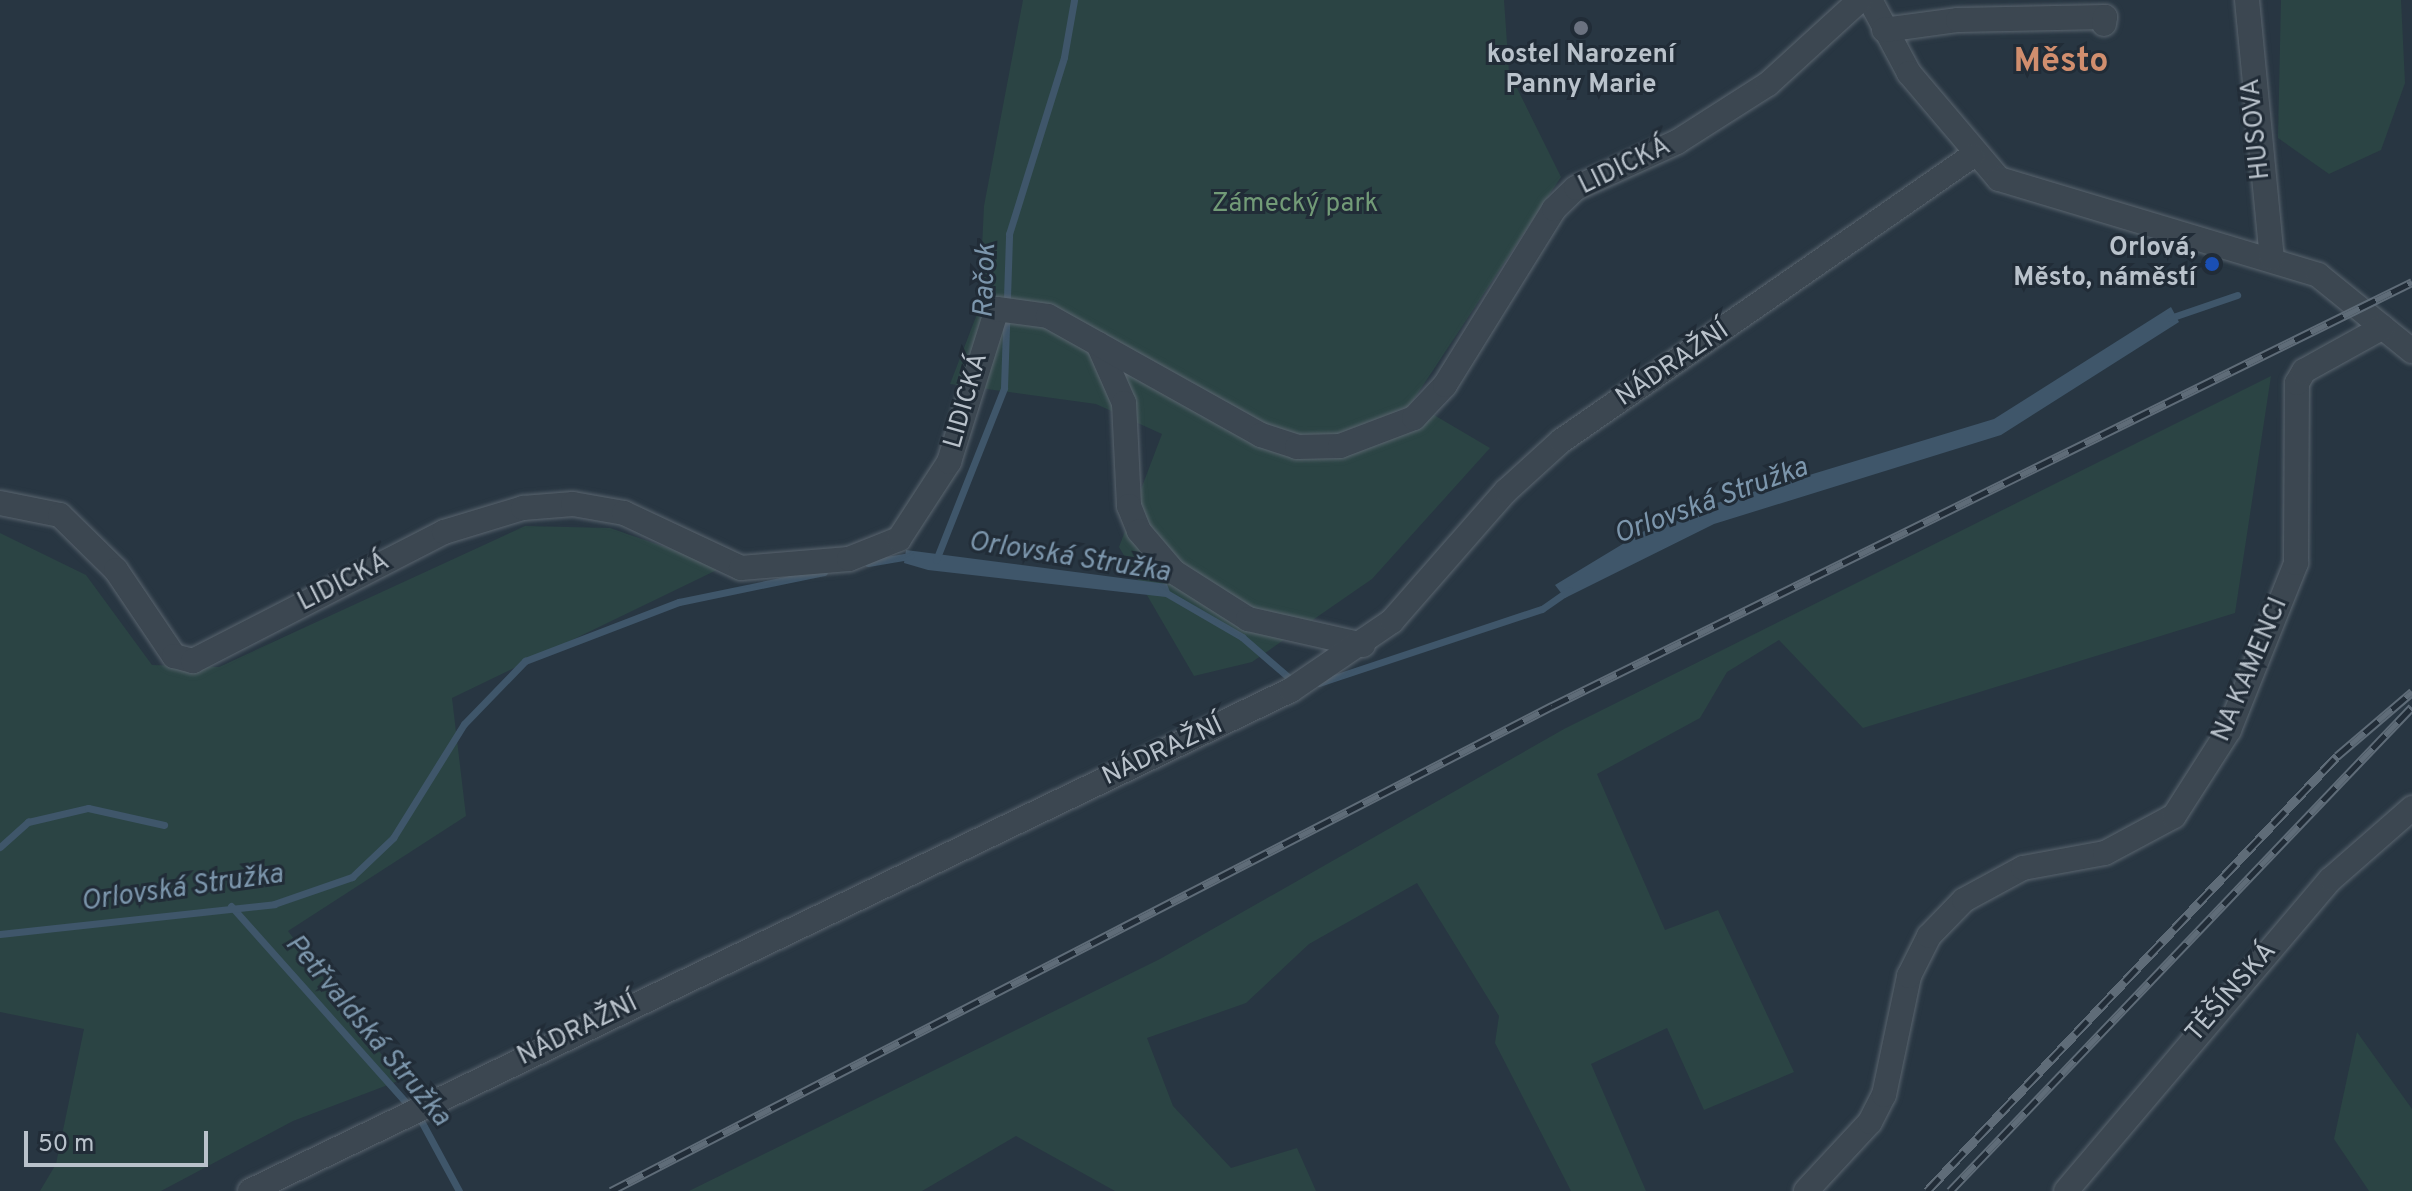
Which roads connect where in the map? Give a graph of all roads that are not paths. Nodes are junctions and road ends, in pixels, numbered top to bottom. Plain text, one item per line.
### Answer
1 (1860, 0) edge
2 (1870, 0) edge
3 (2247, 0) edge
4 (2104, 24) dead end
5 (1884, 30) junction
6 (1972, 156) junction
7 (2272, 258) junction
8 (2383, 327) junction
9 (1098, 344) junction
10 (2412, 351) edge
11 (0, 503) edge
12 (1363, 645) junction
13 (2412, 808) edge
14 (250, 1191) edge
15 (1806, 1191) edge
16 (2066, 1191) edge

1 - 9 street, LIDICKÁ
2 - 5 street
3 - 7 street, HUSOVA
4 - 5 street
5 - 6 street
6 - 7 street
6 - 12 street, NÁDRAŽNÍ
7 - 8 street
8 - 10 street
8 - 15 street, NA KAMENCI
9 - 11 street, LIDICKÁ
9 - 12 street
12 - 14 street, NÁDRAŽNÍ
13 - 16 street, TĚŠÍNSKÁ

